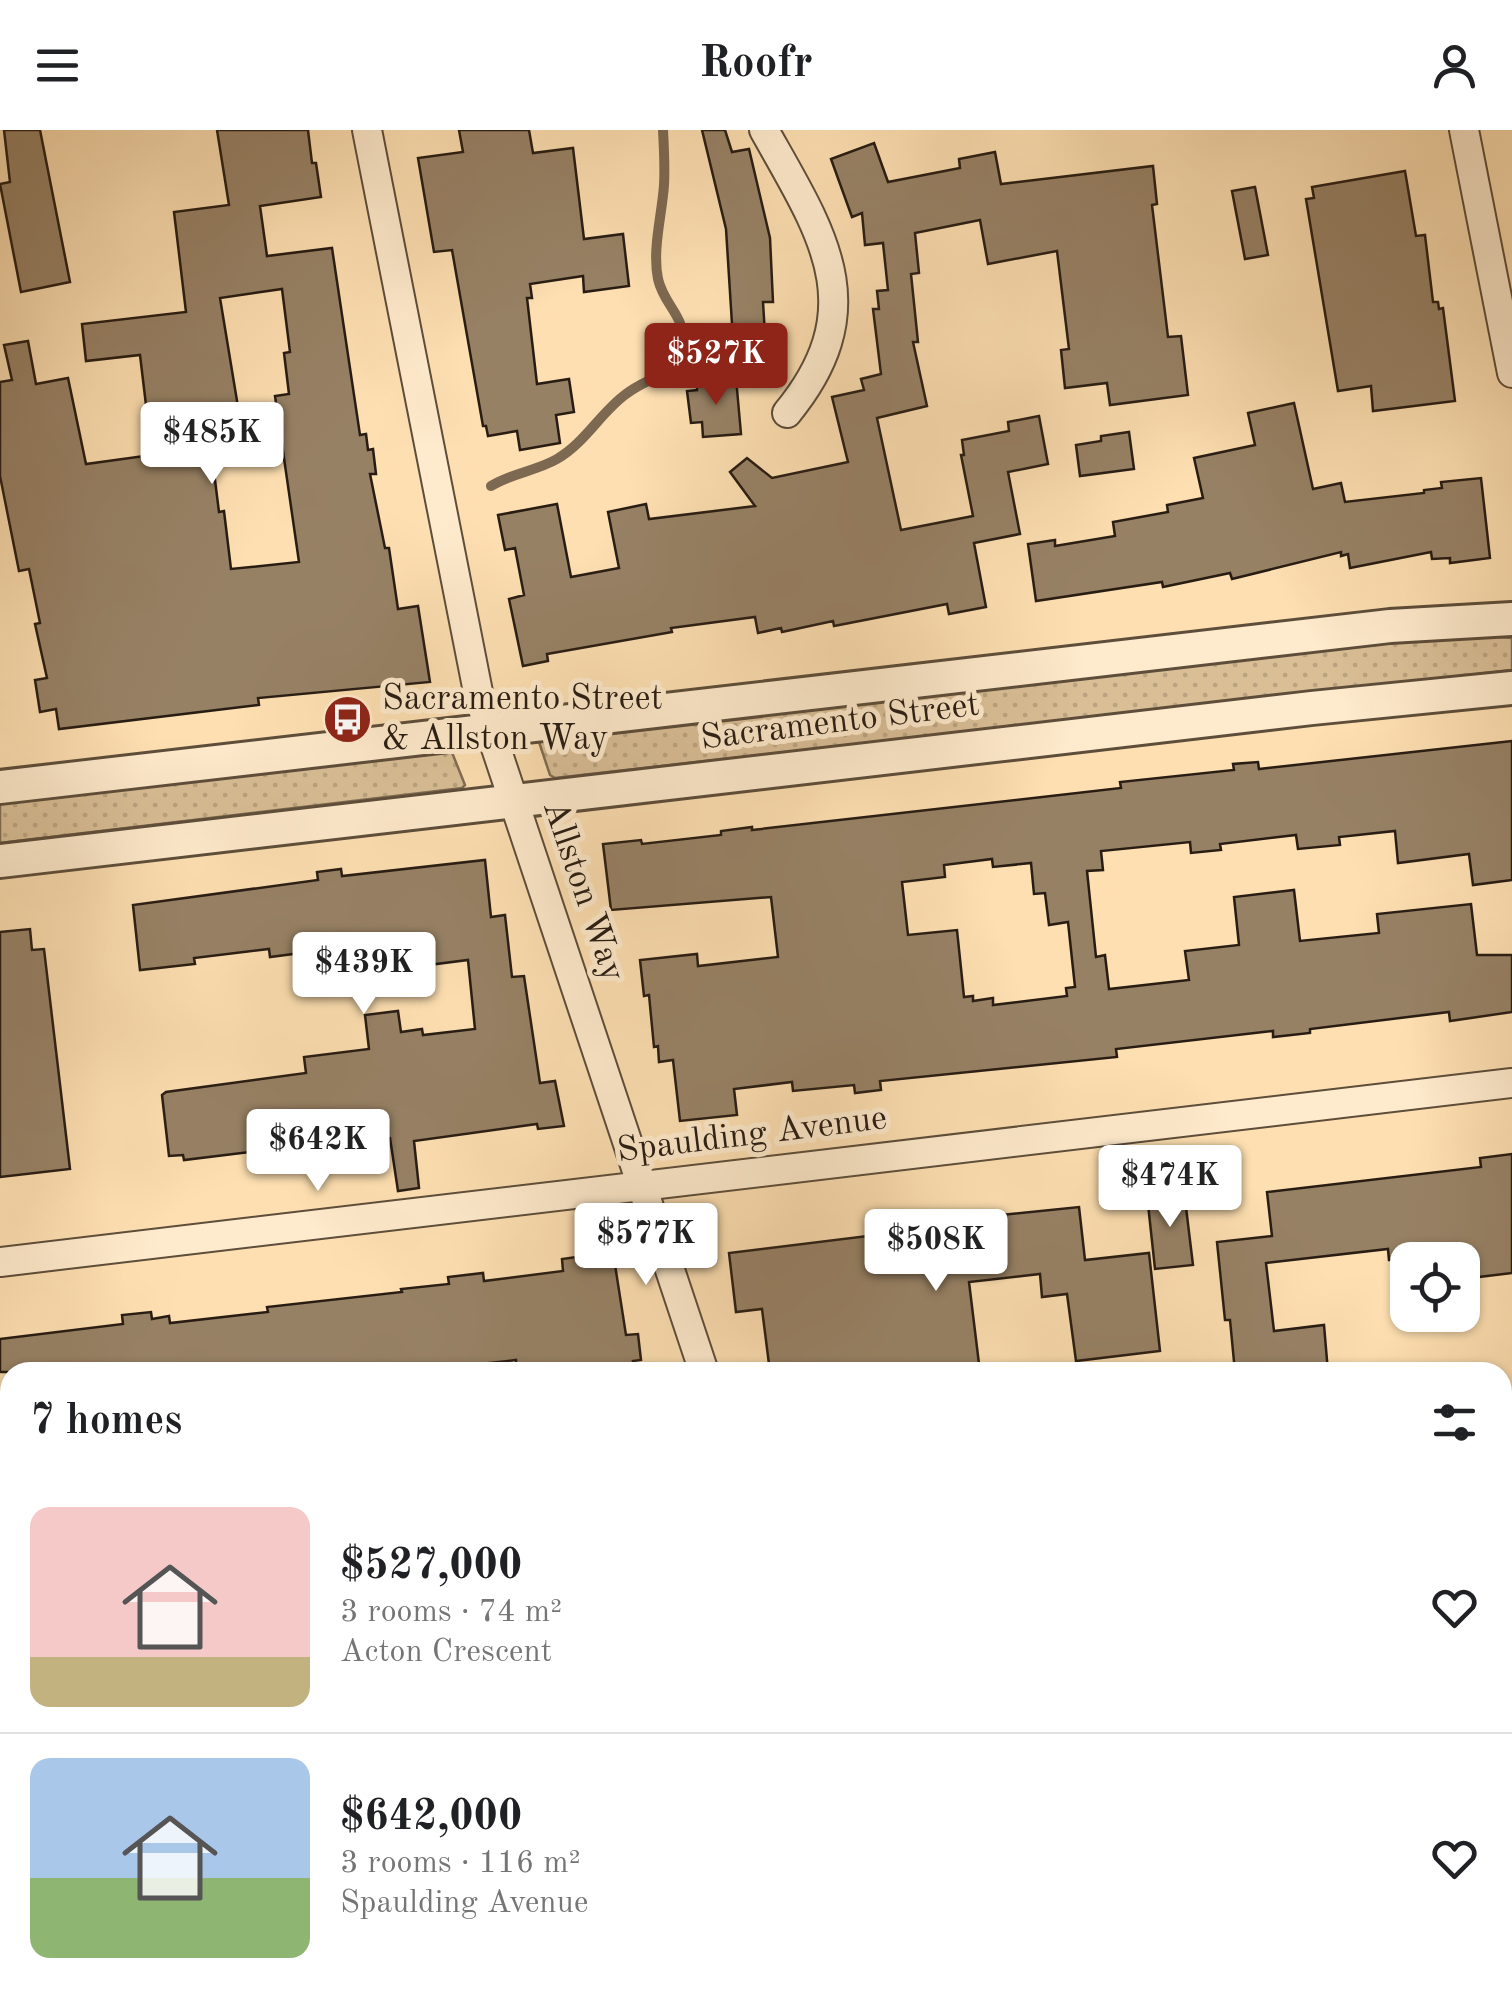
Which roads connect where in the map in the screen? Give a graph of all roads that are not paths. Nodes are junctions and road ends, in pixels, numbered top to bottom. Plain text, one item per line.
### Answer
1 (367, 130) edge
2 (764, 130) edge
3 (1464, 130) edge
4 (1512, 373) edge
5 (787, 413) dead end
6 (1512, 619) edge
7 (1512, 688) edge
8 (490, 731) junction
9 (0, 788) edge
10 (513, 801) junction
11 (0, 861) edge
12 (1512, 1083) edge
13 (642, 1185) junction
14 (0, 1262) edge
15 (701, 1362) edge

1 - 8 street, Allston Way
2 - 5 street
3 - 4 street
6 - 8 street, Sacramento Street
7 - 10 street, Sacramento Street
8 - 9 street, Sacramento Street
8 - 10 street, Allston Way
10 - 11 street, Sacramento Street
10 - 13 street, Allston Way
12 - 13 street, Spaulding Avenue
13 - 14 street, Spaulding Avenue
13 - 15 street, Allston Way

